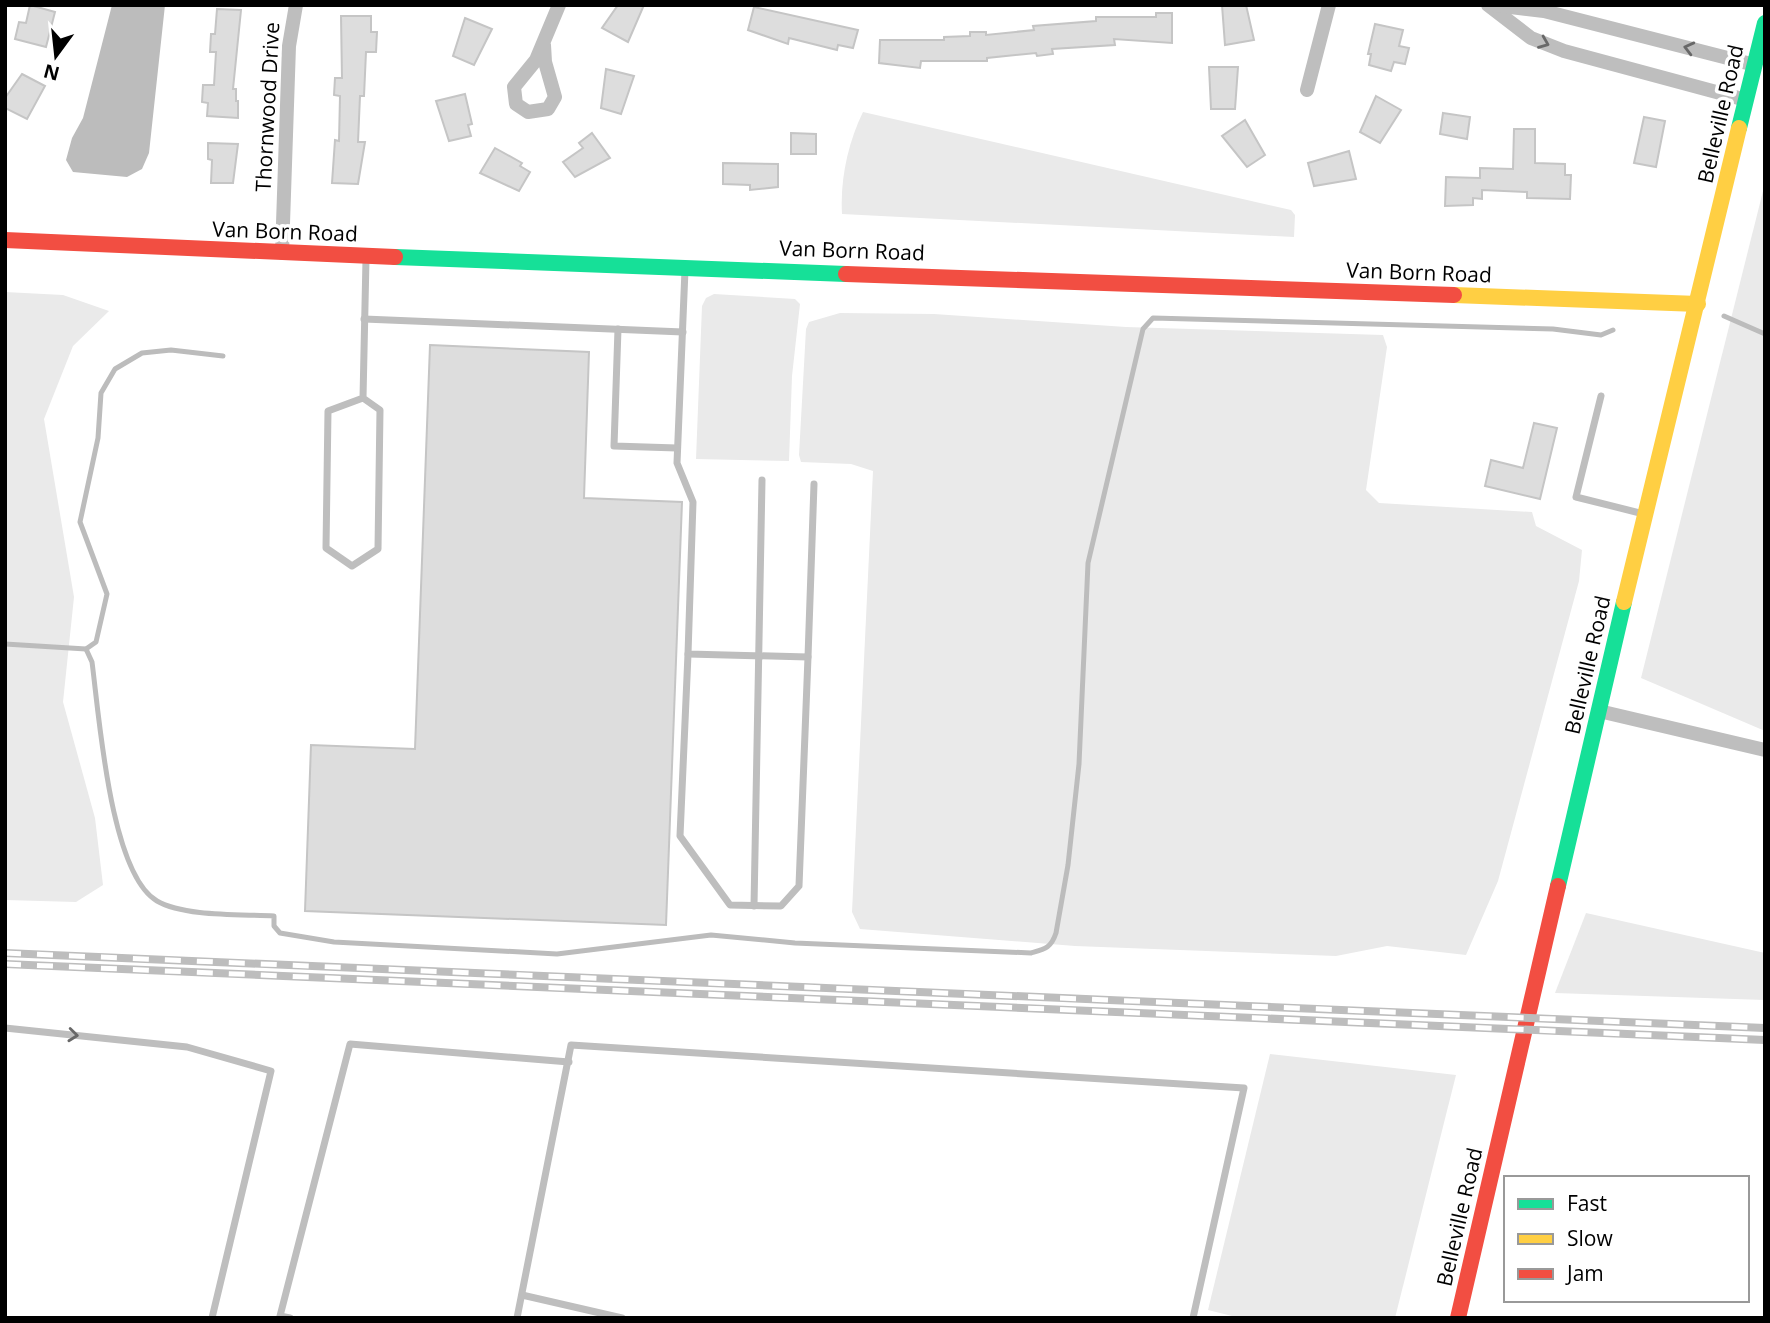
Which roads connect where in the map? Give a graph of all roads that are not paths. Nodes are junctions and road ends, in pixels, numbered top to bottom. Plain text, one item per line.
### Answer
1 (296, 5) edge
2 (559, 5) edge
3 (1329, 5) edge
4 (1488, 5) edge
5 (1494, 5) edge
6 (1765, 23) edge
7 (544, 45) dead end
8 (1755, 65) junction
9 (1307, 90) dead end
10 (1746, 100) junction
11 (5, 240) edge
12 (282, 253) junction
13 (366, 255) junction
14 (685, 266) junction
15 (1698, 304) junction
16 (364, 319) junction
17 (618, 329) junction
18 (683, 332) junction
19 (1601, 396) dead end
20 (363, 398) junction
21 (677, 448) junction
22 (762, 480) dead end
23 (814, 484) dead end
24 (1645, 514) junction
25 (688, 654) junction
26 (760, 655) junction
27 (808, 657) junction
28 (1599, 710) junction
29 (1765, 750) edge
30 (754, 906) junction
31 (5, 1028) edge
32 (569, 1062) junction
33 (522, 1295) junction
34 (212, 1318) edge
35 (289, 1318) edge
36 (517, 1318) edge
37 (622, 1318) edge
38 (1193, 1318) edge
39 (1458, 1318) edge

1 - 12 street, Thornwood Drive
2 - 7 street
3 - 9 street
4 -> 10 street
8 -> 5 street
6 - 8 street, Belleville Road
8 - 10 street, Belleville Road
10 - 15 street, Belleville Road
11 - 12 street, Van Born Road
12 - 13 street, Van Born Road
13 - 14 street, Van Born Road
13 - 16 lane
14 - 15 street, Van Born Road
14 - 18 lane
15 - 24 street, Belleville Road
16 - 17 lane
16 - 20 lane
17 - 18 lane
17 - 21 lane
18 - 21 lane
19 - 24 lane
20 - 20 lane
21 - 25 lane
22 - 26 lane
23 - 27 lane
24 - 28 street, Belleville Road
25 - 26 lane
25 - 30 lane
26 - 27 lane
26 - 30 lane
27 - 30 lane
28 - 29 street
28 - 39 street, Belleville Road
31 -> 34 lane
32 - 33 lane
32 - 35 lane
32 - 38 lane
33 - 36 lane
33 - 37 lane

